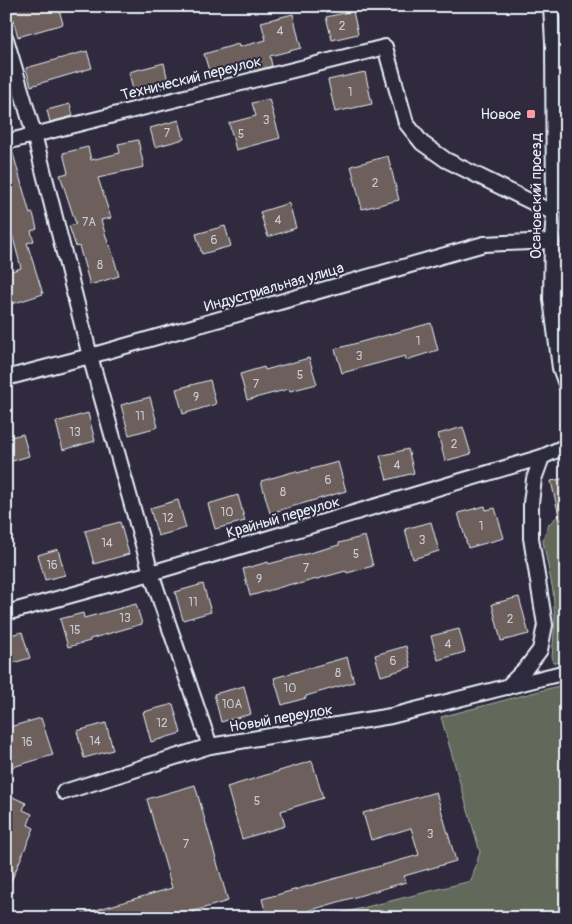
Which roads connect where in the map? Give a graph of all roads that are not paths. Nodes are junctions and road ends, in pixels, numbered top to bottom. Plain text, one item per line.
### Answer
1 (550, 6) edge
2 (6, 39) edge
3 (34, 134) junction
4 (6, 142) edge
5 (554, 213) junction
6 (552, 241) junction
7 (90, 356) junction
8 (6, 378) edge
9 (566, 384) edge
10 (566, 446) edge
11 (542, 457) junction
12 (151, 573) junction
13 (6, 613) edge
14 (566, 672) edge
15 (506, 687) junction
16 (210, 746) junction
17 (64, 792) dead end

1 - 5 street, Осановский проезд
2 - 3 street
3 - 4 street, Технический переулок
3 - 5 street, Технический переулок
3 - 7 street
5 - 6 street, Осановский проезд
6 - 7 street, Индустриальная улица
6 - 9 street, Осановский проезд
7 - 8 street, Индустриальная улица
7 - 12 street
10 - 11 street, Крайный переулок
11 - 12 street, Крайный переулок
11 - 15 street
12 - 13 street, Крайный переулок
12 - 16 street
14 - 15 street, Новый переулок
15 - 16 street, Новый переулок
16 - 17 street, Новый переулок

